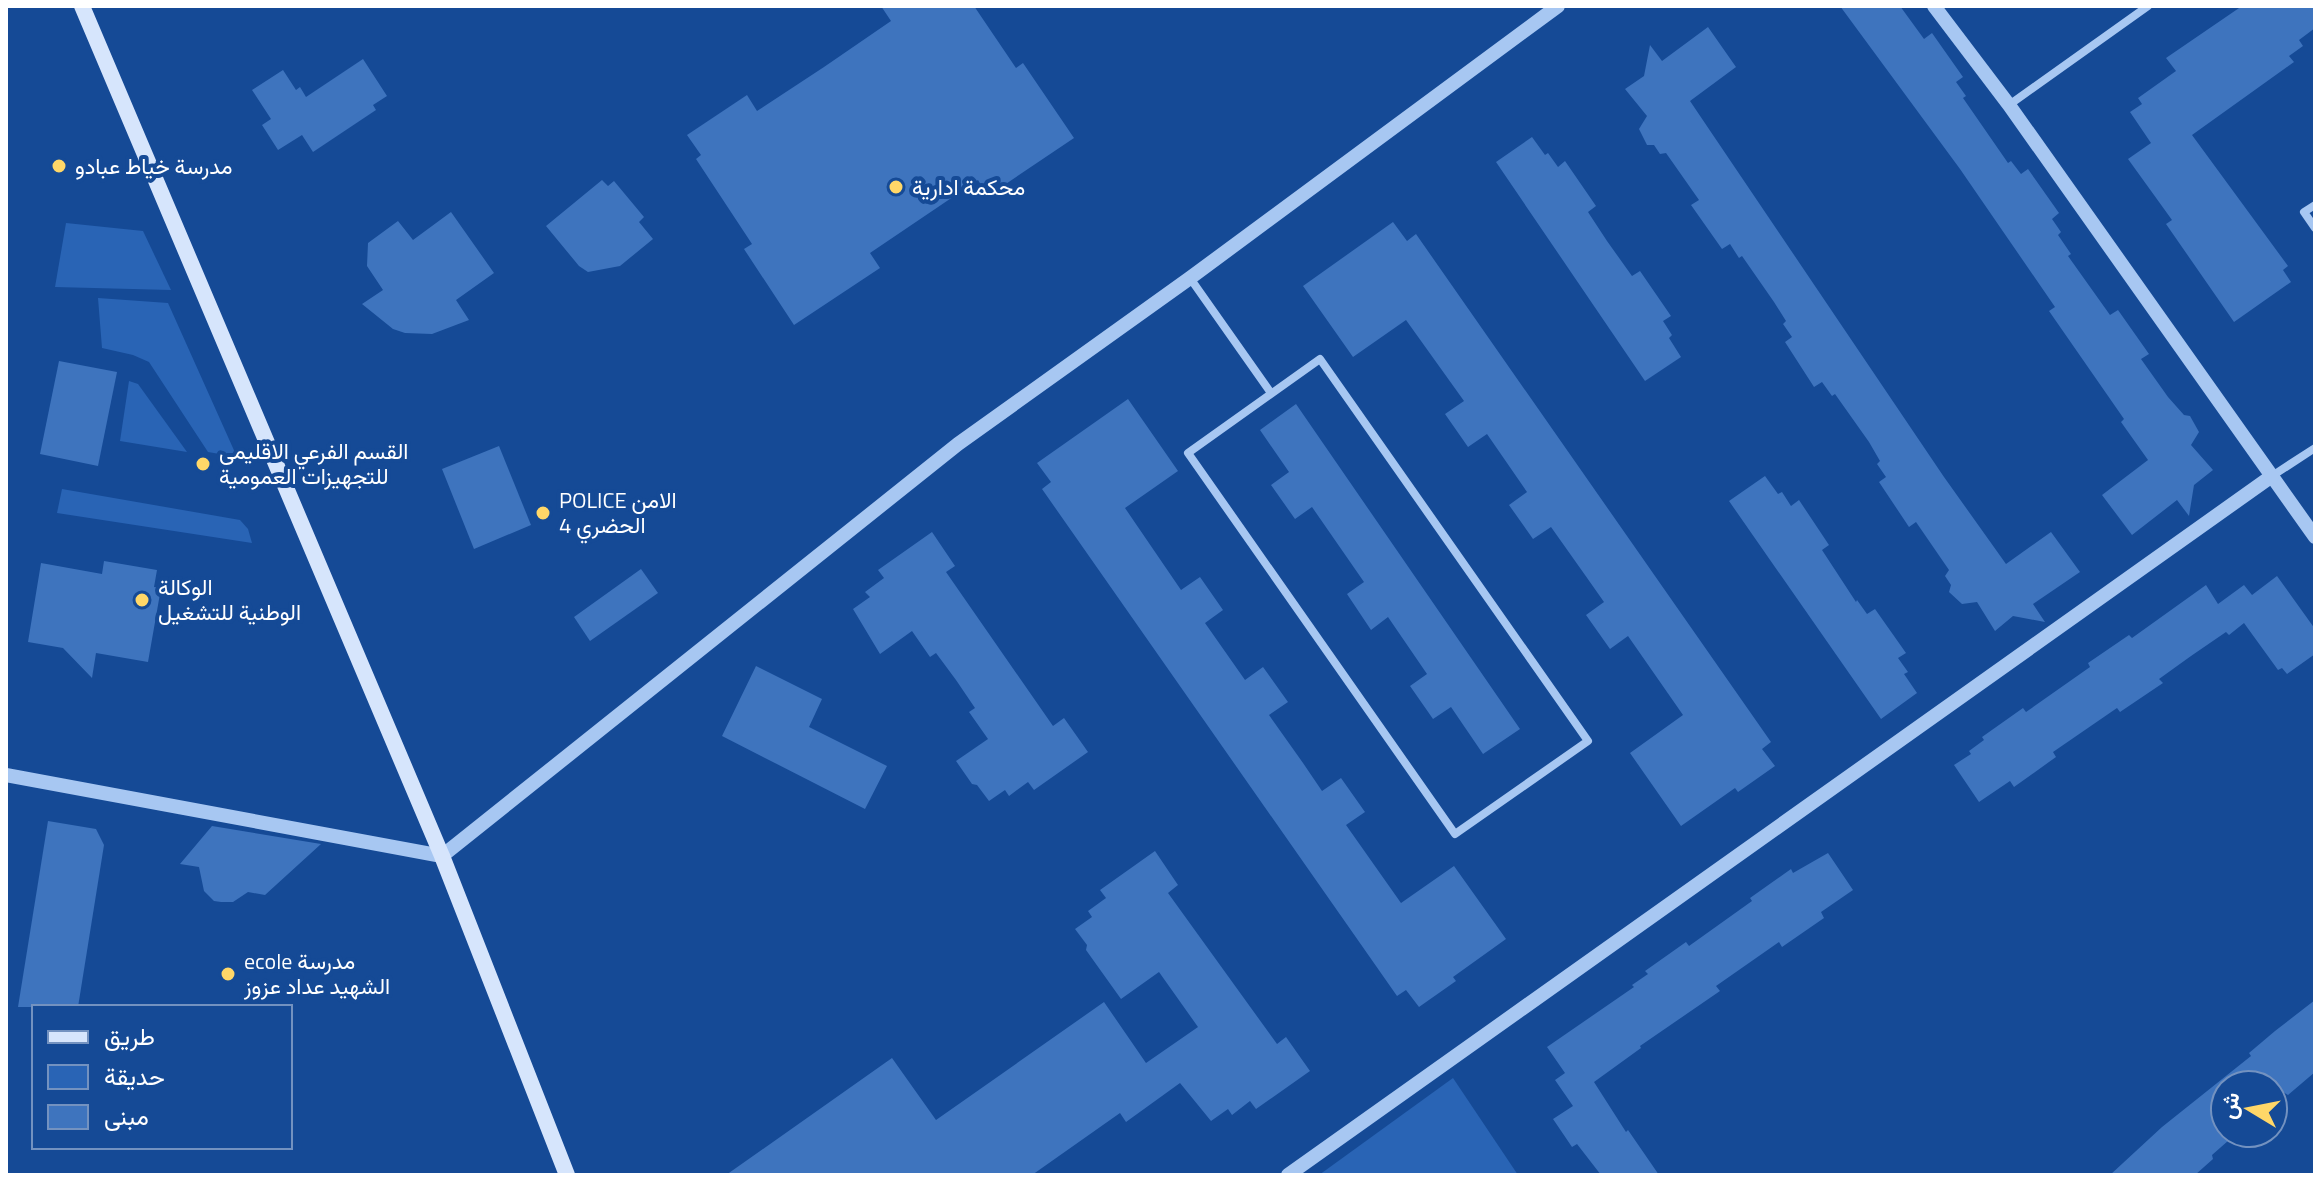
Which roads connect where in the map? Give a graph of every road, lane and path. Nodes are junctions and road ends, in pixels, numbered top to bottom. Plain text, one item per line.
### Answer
1 (82, 6) edge
2 (1558, 6) edge
3 (1934, 6) edge
4 (2148, 6) edge
5 (2009, 105) junction
6 (2315, 205) edge
7 (2315, 228) edge
8 (1190, 278) junction
9 (1271, 393) junction
10 (2315, 448) edge
11 (2272, 476) junction
12 (2315, 537) edge
13 (6, 775) edge
14 (442, 856) junction
15 (567, 1175) edge
16 (1288, 1175) edge

1 - 14 main road
2 - 8 street
3 - 5 street
4 - 5 street
5 - 11 street
6 - 7 street
8 - 9 street
8 - 14 street
9 - 9 street
10 - 11 street
11 - 12 street
11 - 16 street
13 - 14 street
14 - 15 main road

